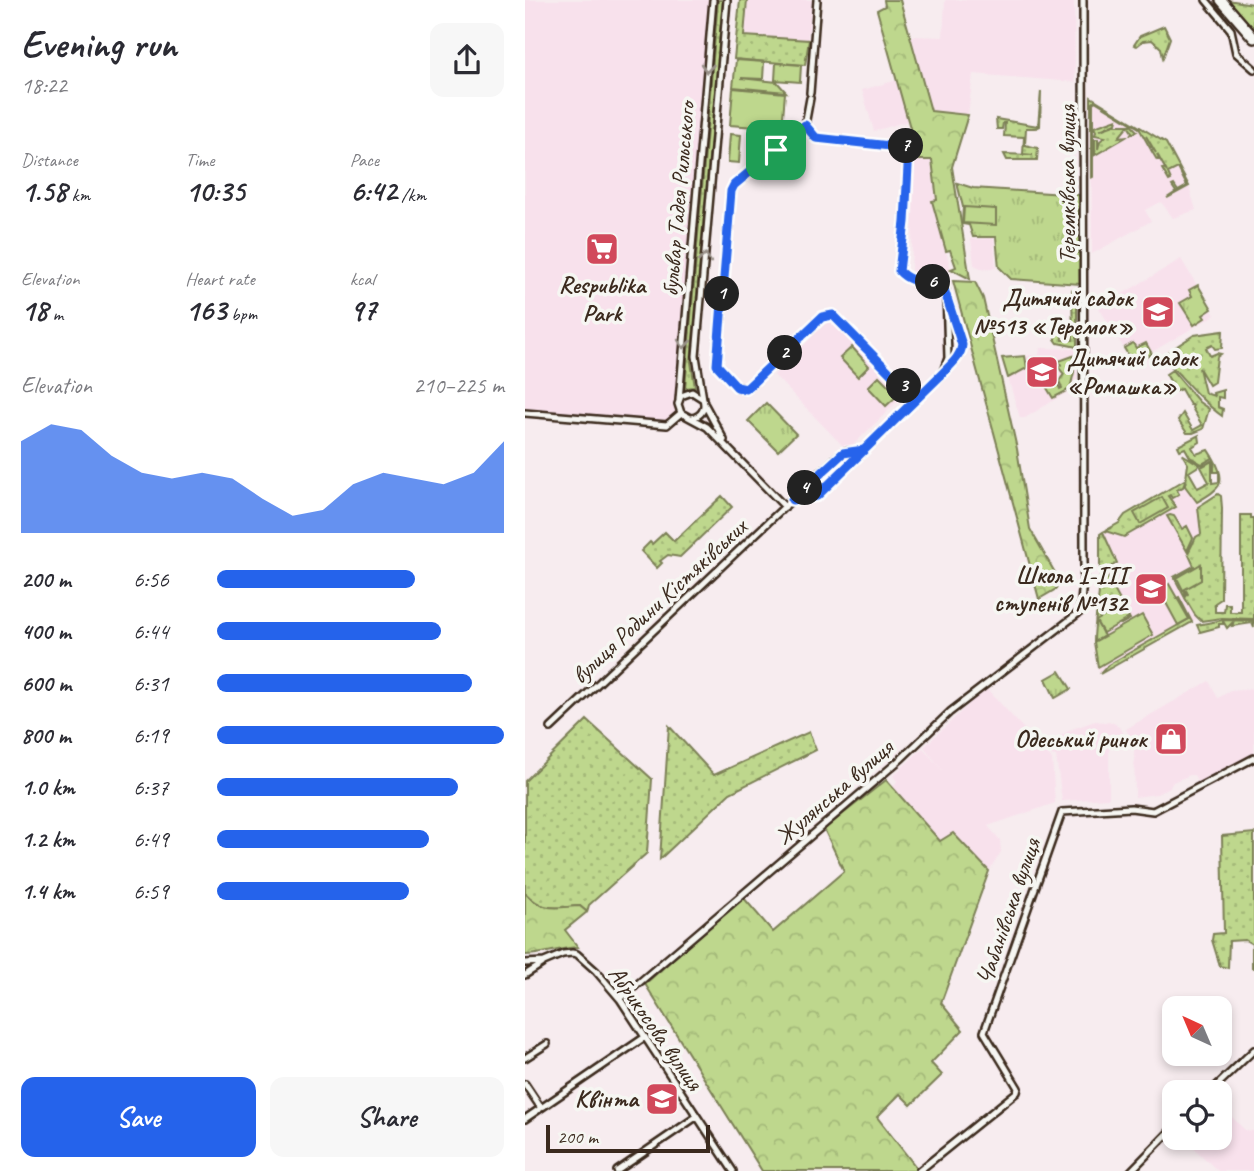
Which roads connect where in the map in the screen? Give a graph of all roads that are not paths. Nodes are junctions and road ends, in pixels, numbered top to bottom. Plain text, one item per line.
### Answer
1 (713, 0) edge
2 (727, 0) edge
3 (817, 0) edge
4 (1083, 0) edge
5 (1206, 0) edge
6 (1221, 0) edge
7 (1254, 37) edge
8 (1254, 69) edge
9 (805, 125) junction
10 (947, 295) junction
11 (942, 374) junction
12 (916, 399) junction
13 (679, 400) junction
14 (703, 401) junction
15 (681, 412) junction
16 (525, 413) edge
17 (692, 418) junction
18 (727, 446) junction
19 (864, 450) junction
20 (843, 453) junction
21 (852, 463) junction
22 (826, 468) junction
23 (837, 478) junction
24 (805, 488) junction
25 (813, 498) junction
26 (792, 500) junction
27 (785, 507) junction
28 (1075, 617) joint
29 (551, 728) dead end
30 (1254, 758) edge
31 (544, 962) junction
32 (525, 963) edge
33 (525, 975) edge
34 (620, 999) junction
35 (645, 1037) junction
36 (547, 1044) dead end
37 (1254, 1050) edge
38 (525, 1058) edge
39 (1223, 1080) edge
40 (525, 1084) edge
41 (541, 1108) junction
42 (696, 1116) junction
43 (525, 1119) edge
44 (1162, 1139) edge
45 (617, 1171) edge
46 (733, 1171) edge
47 (919, 1171) edge
48 (1131, 1171) edge

1 -> 13 street, бульвар Тадея Рильського
14 -> 2 street, бульвар Тадея Рильського
3 - 9 street
4 - 28 street, Теремківська вулиця
5 - 8 street
6 - 7 highway
9 - 10 street
9 - 12 street
10 - 11 street
10 - 11 street
11 - 12 street
12 - 19 street
13 - 14 street
13 - 15 street
14 - 17 street
14 - 18 street, бульвар Тадея Рильського
15 - 16 street
15 - 17 street
17 - 18 street, бульвар Тадея Рильського
18 - 27 street, бульвар Тадея Рильського
19 - 20 street
19 - 21 street
20 - 21 street
20 - 22 street, вулиця Родини Кістяківських
21 - 23 street
22 - 23 street
22 - 24 street, вулиця Родини Кістяківських
23 - 25 street
24 - 25 street
24 - 26 street, вулиця Родини Кістяківських
25 - 26 street
26 - 27 street, вулиця Родини Кістяківських
27 - 29 street, вулиця Родини Кістяківських
28 - 34 street, Жулянська вулиця
30 - 47 street, Чабанівська вулиця
31 - 32 street, Абрикосова вулиця
31 - 33 street
31 - 34 street, Абрикосова вулиця
34 - 35 street, Абрикосова вулиця
35 - 41 street
35 - 42 street, Абрикосова вулиця
36 - 38 street
37 - 39 street
40 - 41 street
41 - 43 street
42 - 45 street
42 - 46 street, Абрикосова вулиця
44 - 48 street

